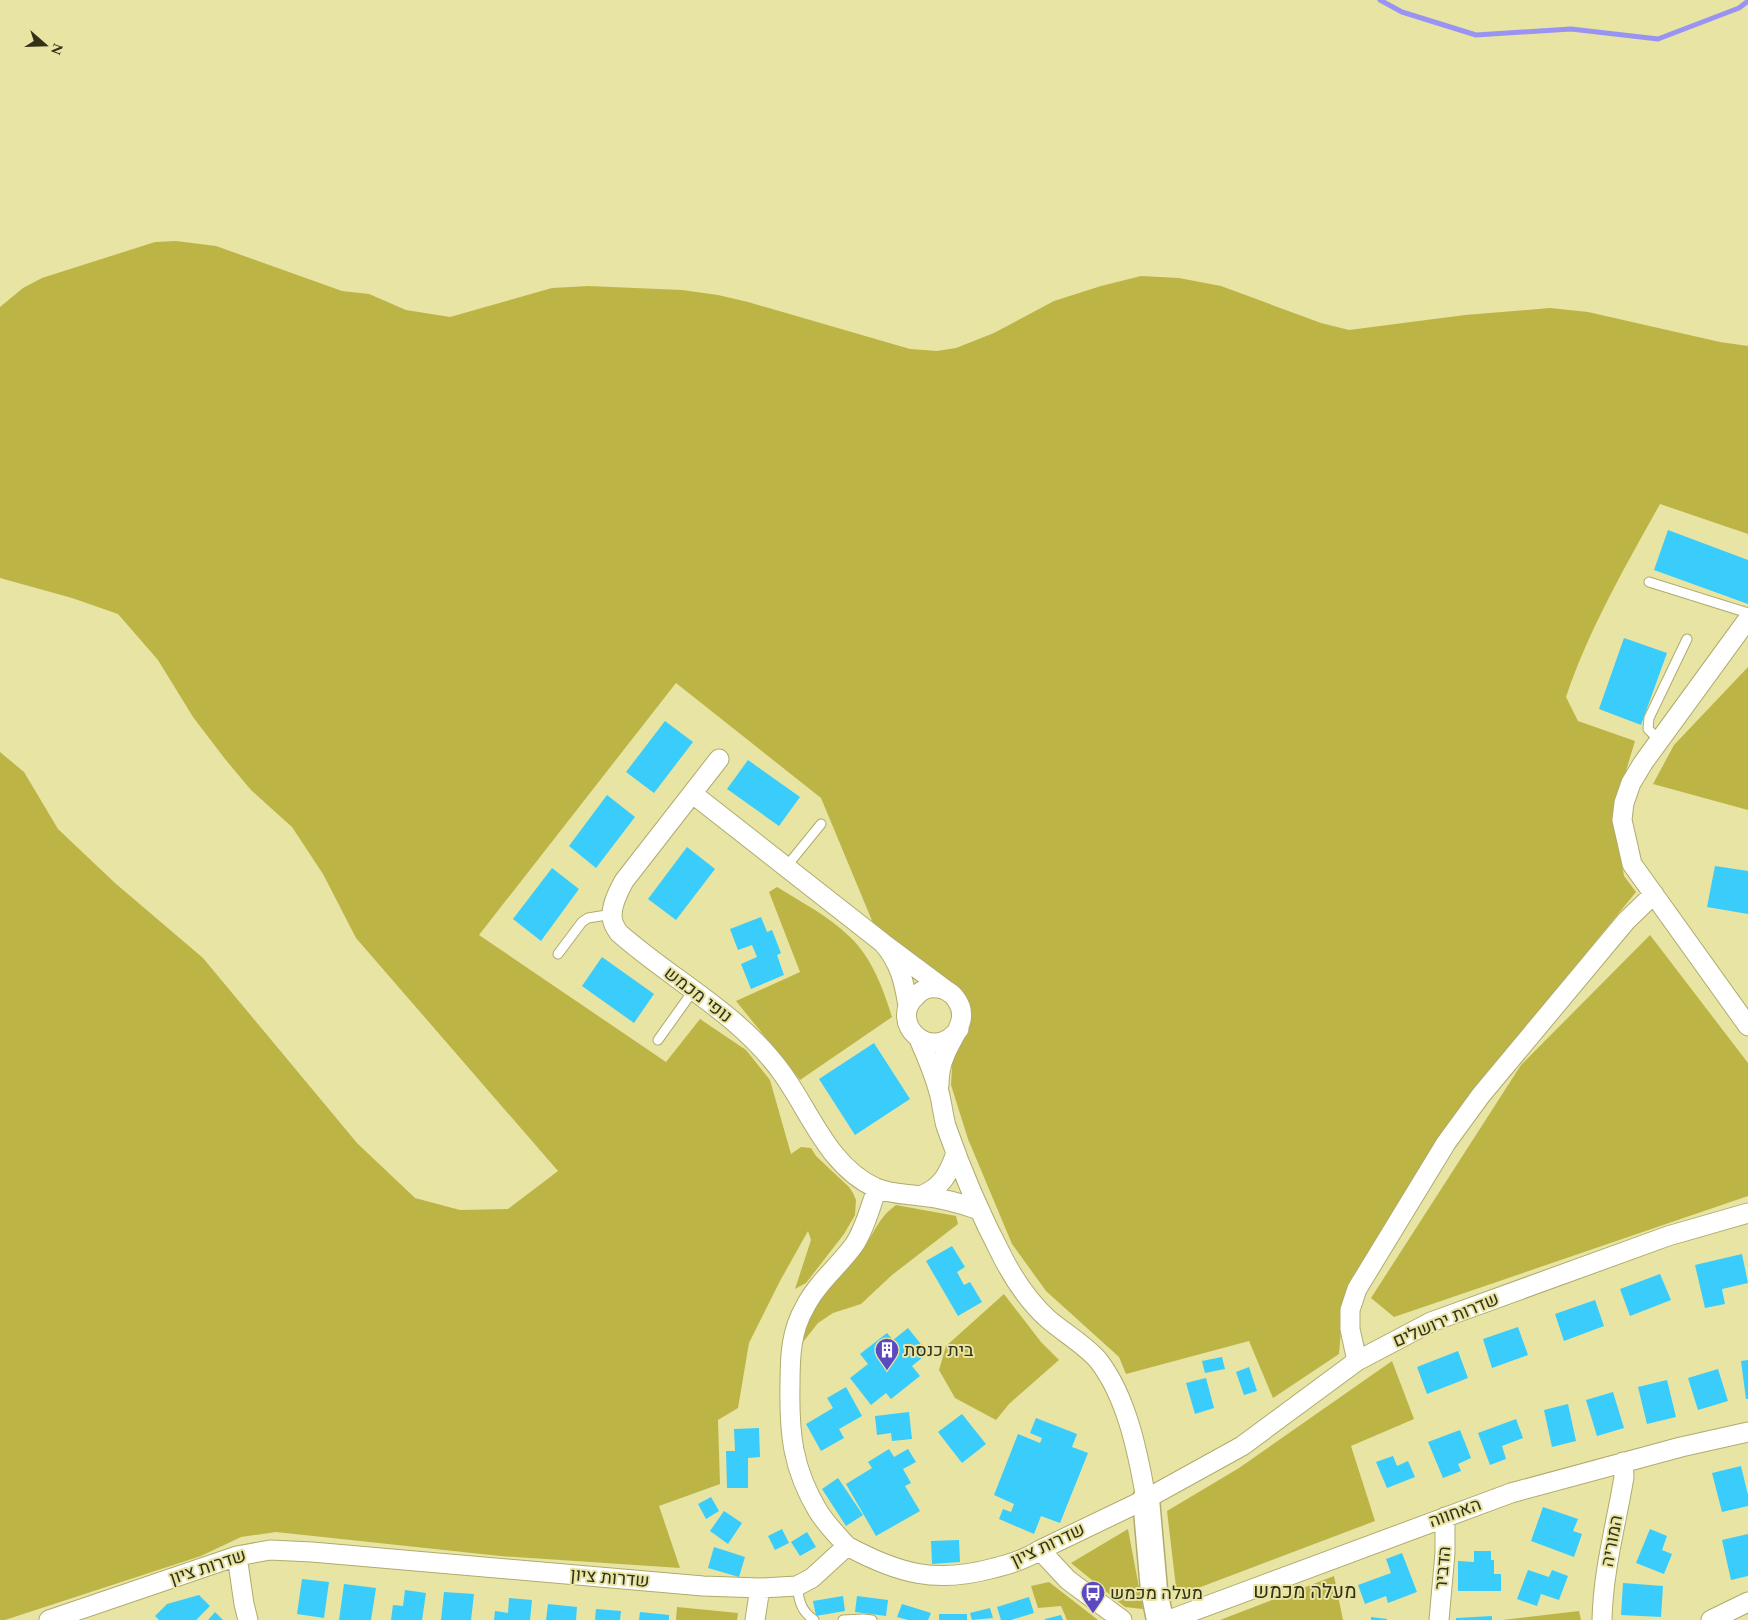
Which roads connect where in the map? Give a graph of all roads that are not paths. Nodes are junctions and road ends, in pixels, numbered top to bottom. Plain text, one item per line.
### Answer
1 (1649, 582) dead end
2 (1748, 613) edge
3 (1748, 618) edge
4 (1686, 639) dead end
5 (1659, 740) junction
6 (719, 759) dead end
7 (693, 794) junction
8 (820, 824) dead end
9 (786, 867) junction
10 (1654, 894) junction
11 (613, 914) junction
12 (883, 943) junction
13 (558, 954) dead end
14 (946, 990) junction
15 (693, 991) junction
16 (908, 1006) junction
17 (1748, 1026) edge
18 (959, 1029) junction
19 (919, 1039) junction
20 (658, 1040) dead end
21 (940, 1094) junction
22 (956, 1153) junction
23 (877, 1188) junction
24 (920, 1196) junction
25 (979, 1210) junction
26 (1748, 1212) edge
27 (1357, 1361) junction
28 (1748, 1432) edge
29 (1623, 1462) junction
30 (1146, 1499) junction
31 (1445, 1517) junction
32 (847, 1546) junction
33 (1040, 1550) junction
34 (237, 1556) junction
35 (797, 1586) junction
36 (760, 1588) junction
37 (1748, 1602) edge
38 (94, 1613) edge
39 (49, 1620) edge
40 (248, 1620) edge
41 (756, 1620) edge
42 (814, 1620) edge
43 (843, 1620) edge
44 (872, 1620) edge
45 (1122, 1620) edge
46 (1160, 1620) edge
47 (1169, 1620) edge
48 (1439, 1620) edge
49 (1602, 1620) edge
50 (1711, 1620) edge

1 - 2 lane
3 - 5 street
4 - 5 lane
5 - 10 street
6 - 7 street
7 - 9 street
7 - 11 street
8 - 9 lane
9 - 12 street
10 - 17 street
10 - 27 street
11 - 13 lane
11 - 15 street, נופי מכמש
12 - 14 street
12 - 16 street
14 - 16 street
14 - 18 street
15 - 20 lane
15 - 23 street, נופי מכמש
16 - 19 street
18 - 19 street
18 - 21 street
19 - 21 street
21 - 22 street
22 - 24 street
22 - 25 street
23 - 24 street, נופי מכמש
23 - 32 street
24 - 25 street, נופי מכמש
25 - 30 street
26 - 27 street, שדרות ירושלים
27 - 30 street, שדרות ירושלים
28 - 29 street, האחווה
29 - 31 street, האחווה
29 - 49 street, המוריה
30 - 33 street, שדרות ציון
30 - 46 street
31 - 47 street, האחווה
31 - 48 street, הדביר
32 - 33 street, שדרות ציון
32 - 35 street, שדרות ציון
33 - 45 street
34 - 36 street, שדרות ציון
34 - 38 street, שדרות ציון
34 - 40 street
35 - 36 street, שדרות ציון
35 - 42 lane
36 - 41 street
37 - 50 street
38 - 39 street, שדרות ציון
43 - 44 lane

